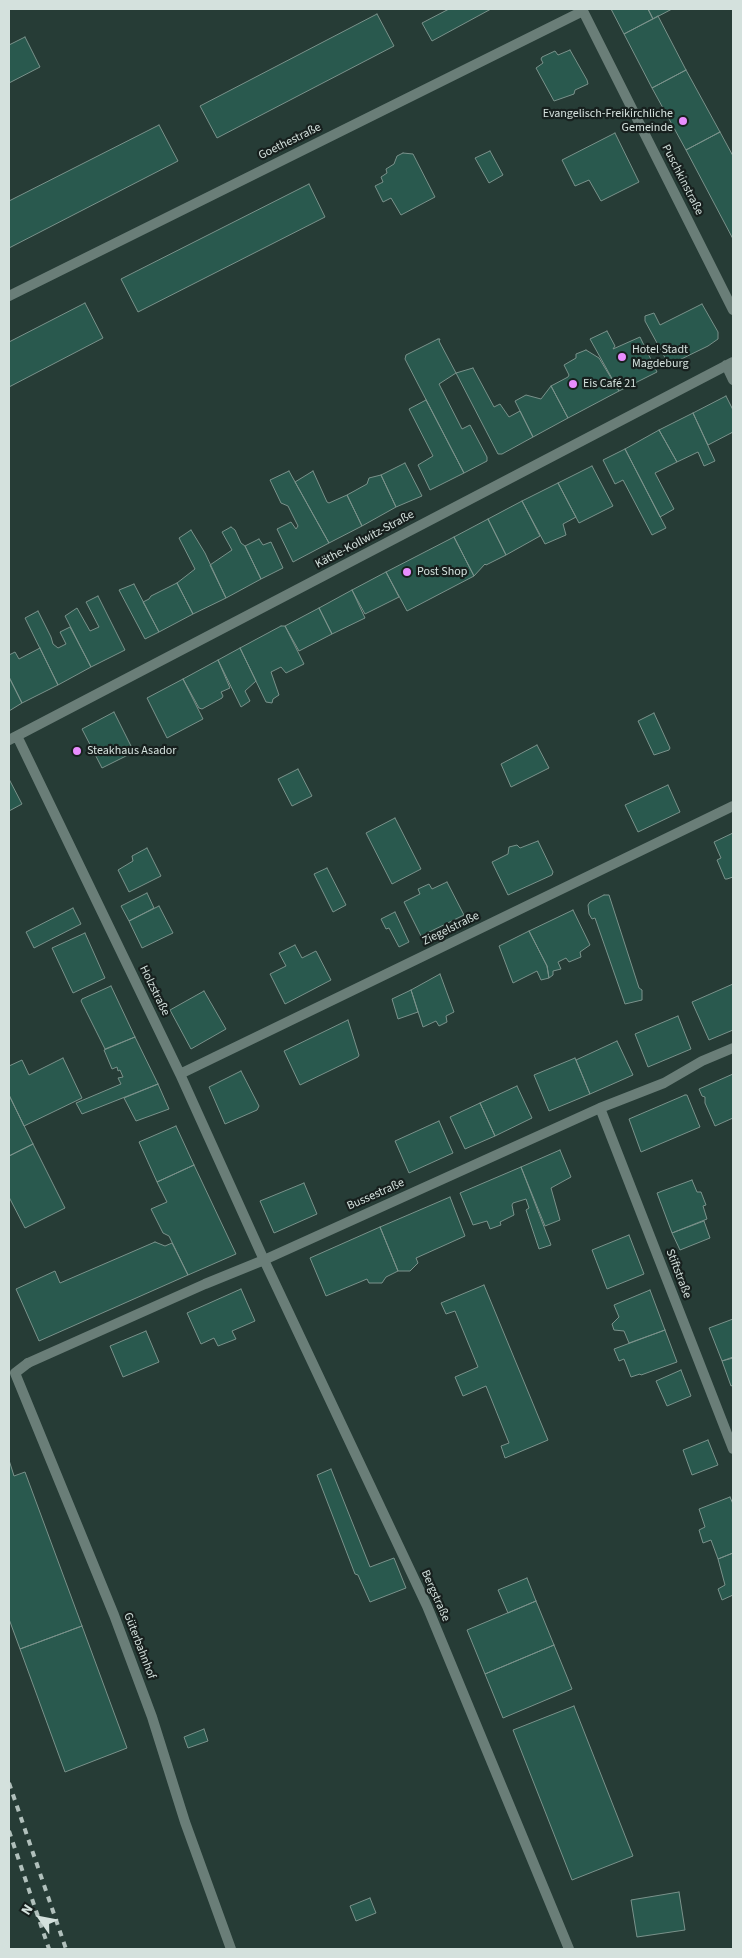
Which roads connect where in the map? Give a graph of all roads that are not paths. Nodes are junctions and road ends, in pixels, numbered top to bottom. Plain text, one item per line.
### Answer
1 (582, 10) edge
2 (9, 296) edge
3 (733, 310) edge
4 (730, 364) edge
5 (733, 380) edge
6 (13, 738) edge
7 (733, 806) edge
8 (733, 1048) edge
9 (180, 1074) junction
10 (600, 1108) junction
11 (264, 1260) junction
12 (28, 1363) joint
13 (733, 1449) edge
14 (231, 1949) edge
15 (569, 1949) edge

1 - 2 street, Goethestraße
1 - 3 street, Puschkinstraße
4 - 5 street
4 - 6 street, Käthe-Kollwitz-Straße
6 - 9 street, Holzstraße
7 - 9 street, Ziegelstraße
8 - 10 street, Bussestraße
9 - 11 street, Holzstraße
10 - 11 street, Bussestraße
10 - 13 street, Stiftstraße
11 - 12 street, Bussestraße
11 - 15 street, Bergstraße
12 - 14 street, Güterbahnhof

